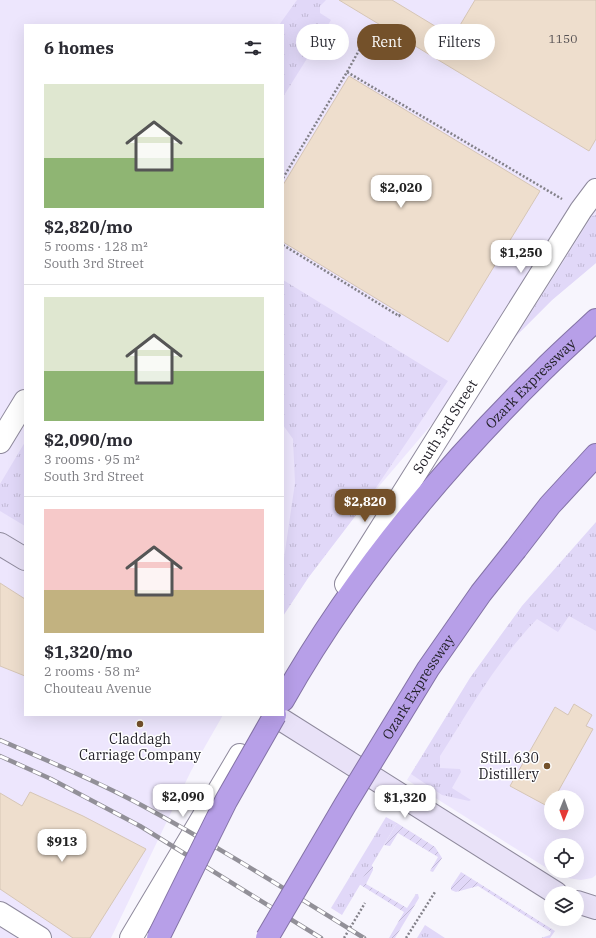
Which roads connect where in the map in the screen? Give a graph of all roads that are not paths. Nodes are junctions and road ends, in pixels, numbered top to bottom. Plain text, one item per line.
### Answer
1 (596, 190) edge
2 (596, 320) edge
3 (24, 403) edge
4 (0, 442) edge
5 (596, 455) edge
6 (0, 544) edge
7 (24, 558) edge
8 (284, 682) edge
9 (284, 698) edge
10 (263, 716) edge
11 (273, 716) edge
12 (276, 716) edge
13 (545, 886) edge
14 (584, 904) edge
15 (596, 908) edge
16 (0, 913) edge
17 (40, 938) edge
18 (131, 938) edge
19 (158, 938) edge
20 (267, 938) edge

1 - 8 street, South 3rd Street
2 - 9 highway, Ozark Expressway
3 - 4 street
5 - 20 highway, Ozark Expressway, bridge
6 - 7 street
10 - 18 street
11 - 19 highway, bridge
12 - 13 street
14 - 15 street
16 - 17 street

